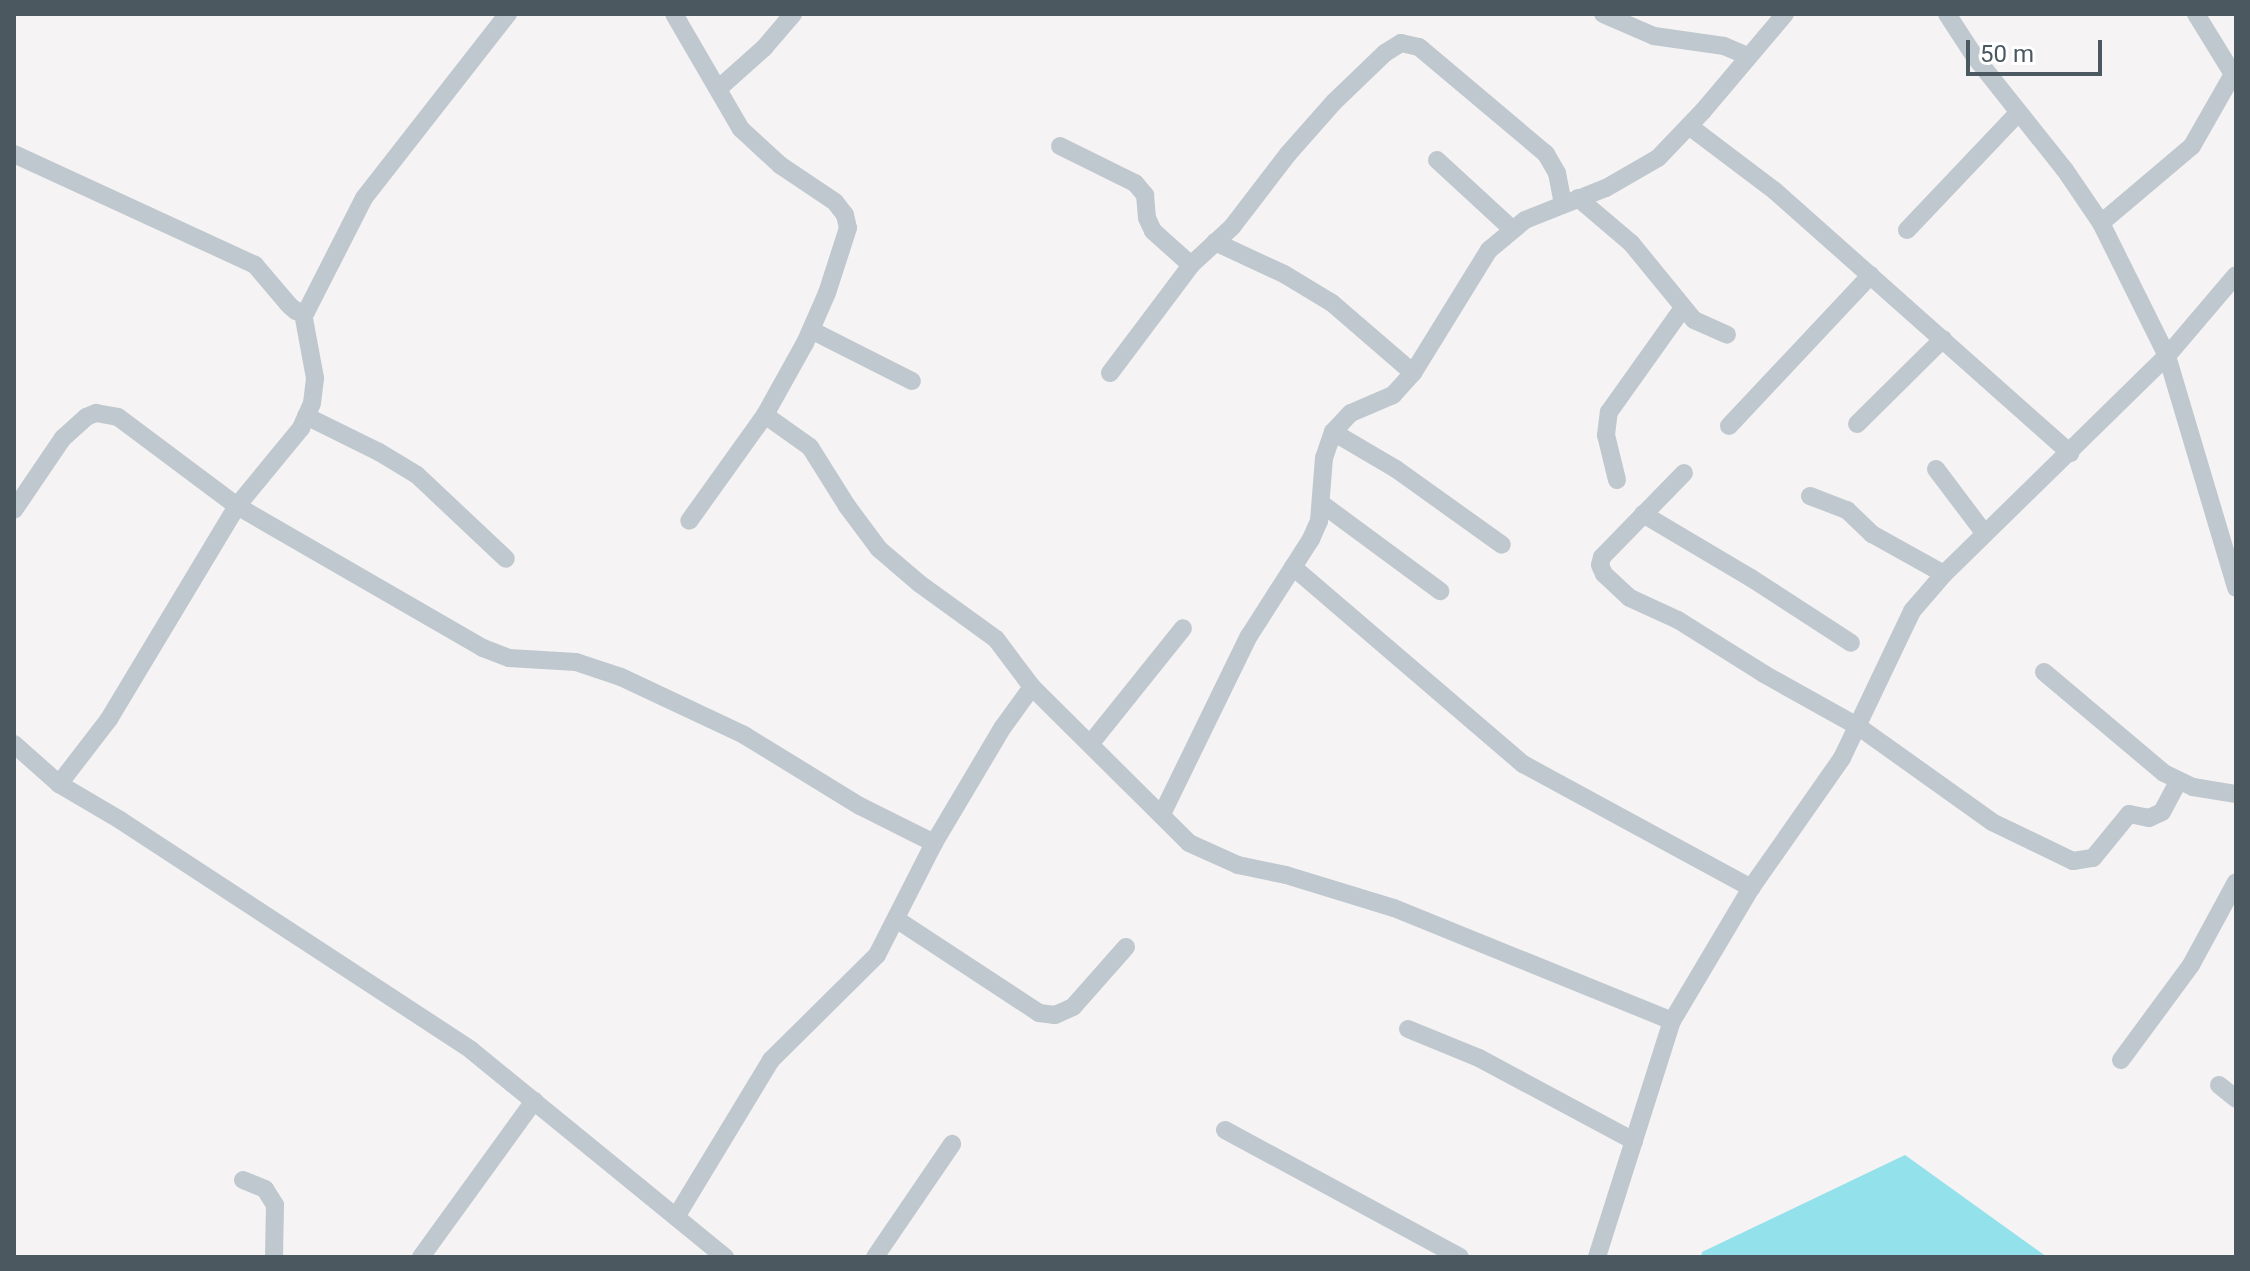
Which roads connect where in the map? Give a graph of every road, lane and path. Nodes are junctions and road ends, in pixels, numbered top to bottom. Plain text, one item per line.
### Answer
1 (508, 14) edge
2 (674, 14) edge
3 (793, 14) edge
4 (1603, 14) edge
5 (1785, 14) edge
6 (1947, 14) edge
7 (2196, 14) edge
8 (1747, 56) junction
9 (2234, 76) edge
10 (718, 89) junction
11 (2018, 113) junction
12 (1689, 126) junction
13 (1060, 146) dead end
14 (14, 154) edge
15 (1437, 160) dead end
16 (1571, 201) junction
17 (2101, 223) junction
18 (1512, 229) junction
19 (1907, 230) dead end
20 (1215, 242) junction
21 (1191, 265) junction
22 (1871, 275) junction
23 (2236, 275) edge
24 (1683, 308) junction
25 (303, 313) junction
26 (811, 330) junction
27 (1727, 335) dead end
28 (1943, 339) junction
29 (2167, 356) junction
30 (1110, 373) dead end
31 (1413, 373) junction
32 (912, 381) dead end
33 (765, 415) junction
34 (306, 416) junction
35 (1857, 424) dead end
36 (1729, 426) dead end
37 (1333, 432) junction
38 (2070, 453) junction
39 (1936, 469) dead end
40 (1684, 473) dead end
41 (1617, 480) dead end
42 (1810, 496) dead end
43 (1322, 504) junction
44 (237, 506) junction
45 (14, 510) edge
46 (1643, 514) junction
47 (689, 521) dead end
48 (1985, 534) junction
49 (1502, 545) dead end
50 (506, 559) dead end
51 (2232, 560) edge
52 (1293, 567) junction
53 (1944, 574) junction
54 (2236, 588) edge
55 (1440, 591) dead end
56 (1183, 628) dead end
57 (1851, 643) dead end
58 (2044, 672) dead end
59 (1032, 687) junction
60 (1859, 727) junction
61 (1091, 743) junction
62 (14, 744) edge
63 (2178, 782) junction
64 (59, 784) junction
65 (2236, 794) edge
66 (1162, 814) junction
67 (934, 843) junction
68 (2236, 882) edge
69 (1751, 888) junction
70 (896, 919) junction
71 (1126, 947) dead end
72 (1672, 1021) junction
73 (1408, 1029) dead end
74 (2121, 1060) dead end
75 (2219, 1085) dead end
76 (2236, 1099) edge
77 (534, 1101) junction
78 (1225, 1130) dead end
79 (1634, 1141) junction
80 (952, 1144) dead end
81 (243, 1180) dead end
82 (676, 1217) junction
83 (274, 1257) edge
84 (421, 1257) edge
85 (725, 1257) edge
86 (875, 1257) edge
87 (1460, 1257) edge
88 (1597, 1257) edge

1 - 25 street
2 - 10 street
3 - 10 street
4 - 8 street
5 - 8 street
6 - 11 street
7 - 9 street
8 - 12 street
9 - 17 street
10 - 26 street
11 - 17 street
11 - 19 street
12 - 16 street
12 - 22 street
13 - 21 street
14 - 25 street
15 - 18 street
16 - 18 street
16 - 20 street
16 - 24 street
17 - 29 street
18 - 31 street
20 - 21 street
20 - 31 street
21 - 30 street
22 - 28 street
22 - 36 street
23 - 29 street
24 - 27 street
24 - 41 street
25 - 34 street
26 - 32 street
26 - 33 street
28 - 35 street
28 - 38 street
29 - 38 street
29 - 51 street
31 - 37 street
33 - 47 street
33 - 59 street
34 - 44 street
34 - 50 street
37 - 43 street
37 - 49 street
38 - 48 street
39 - 48 street
40 - 46 street
42 - 53 street
43 - 52 street
43 - 55 street
44 - 45 street
44 - 64 street
44 - 67 street
46 - 57 street
46 - 60 street
48 - 53 street
51 - 54 street
52 - 66 street
52 - 69 street
53 - 60 street
56 - 61 street
58 - 63 street
59 - 61 street
59 - 67 street
60 - 63 street
60 - 69 street
61 - 66 street
62 - 64 street
63 - 65 street
64 - 77 street
66 - 72 street
67 - 70 street
68 - 74 street
69 - 72 street
70 - 71 street
70 - 82 street
72 - 79 street
73 - 79 street
75 - 76 street
77 - 82 street
77 - 84 street
78 - 87 street
79 - 88 street
80 - 86 street
81 - 83 street
82 - 85 street

